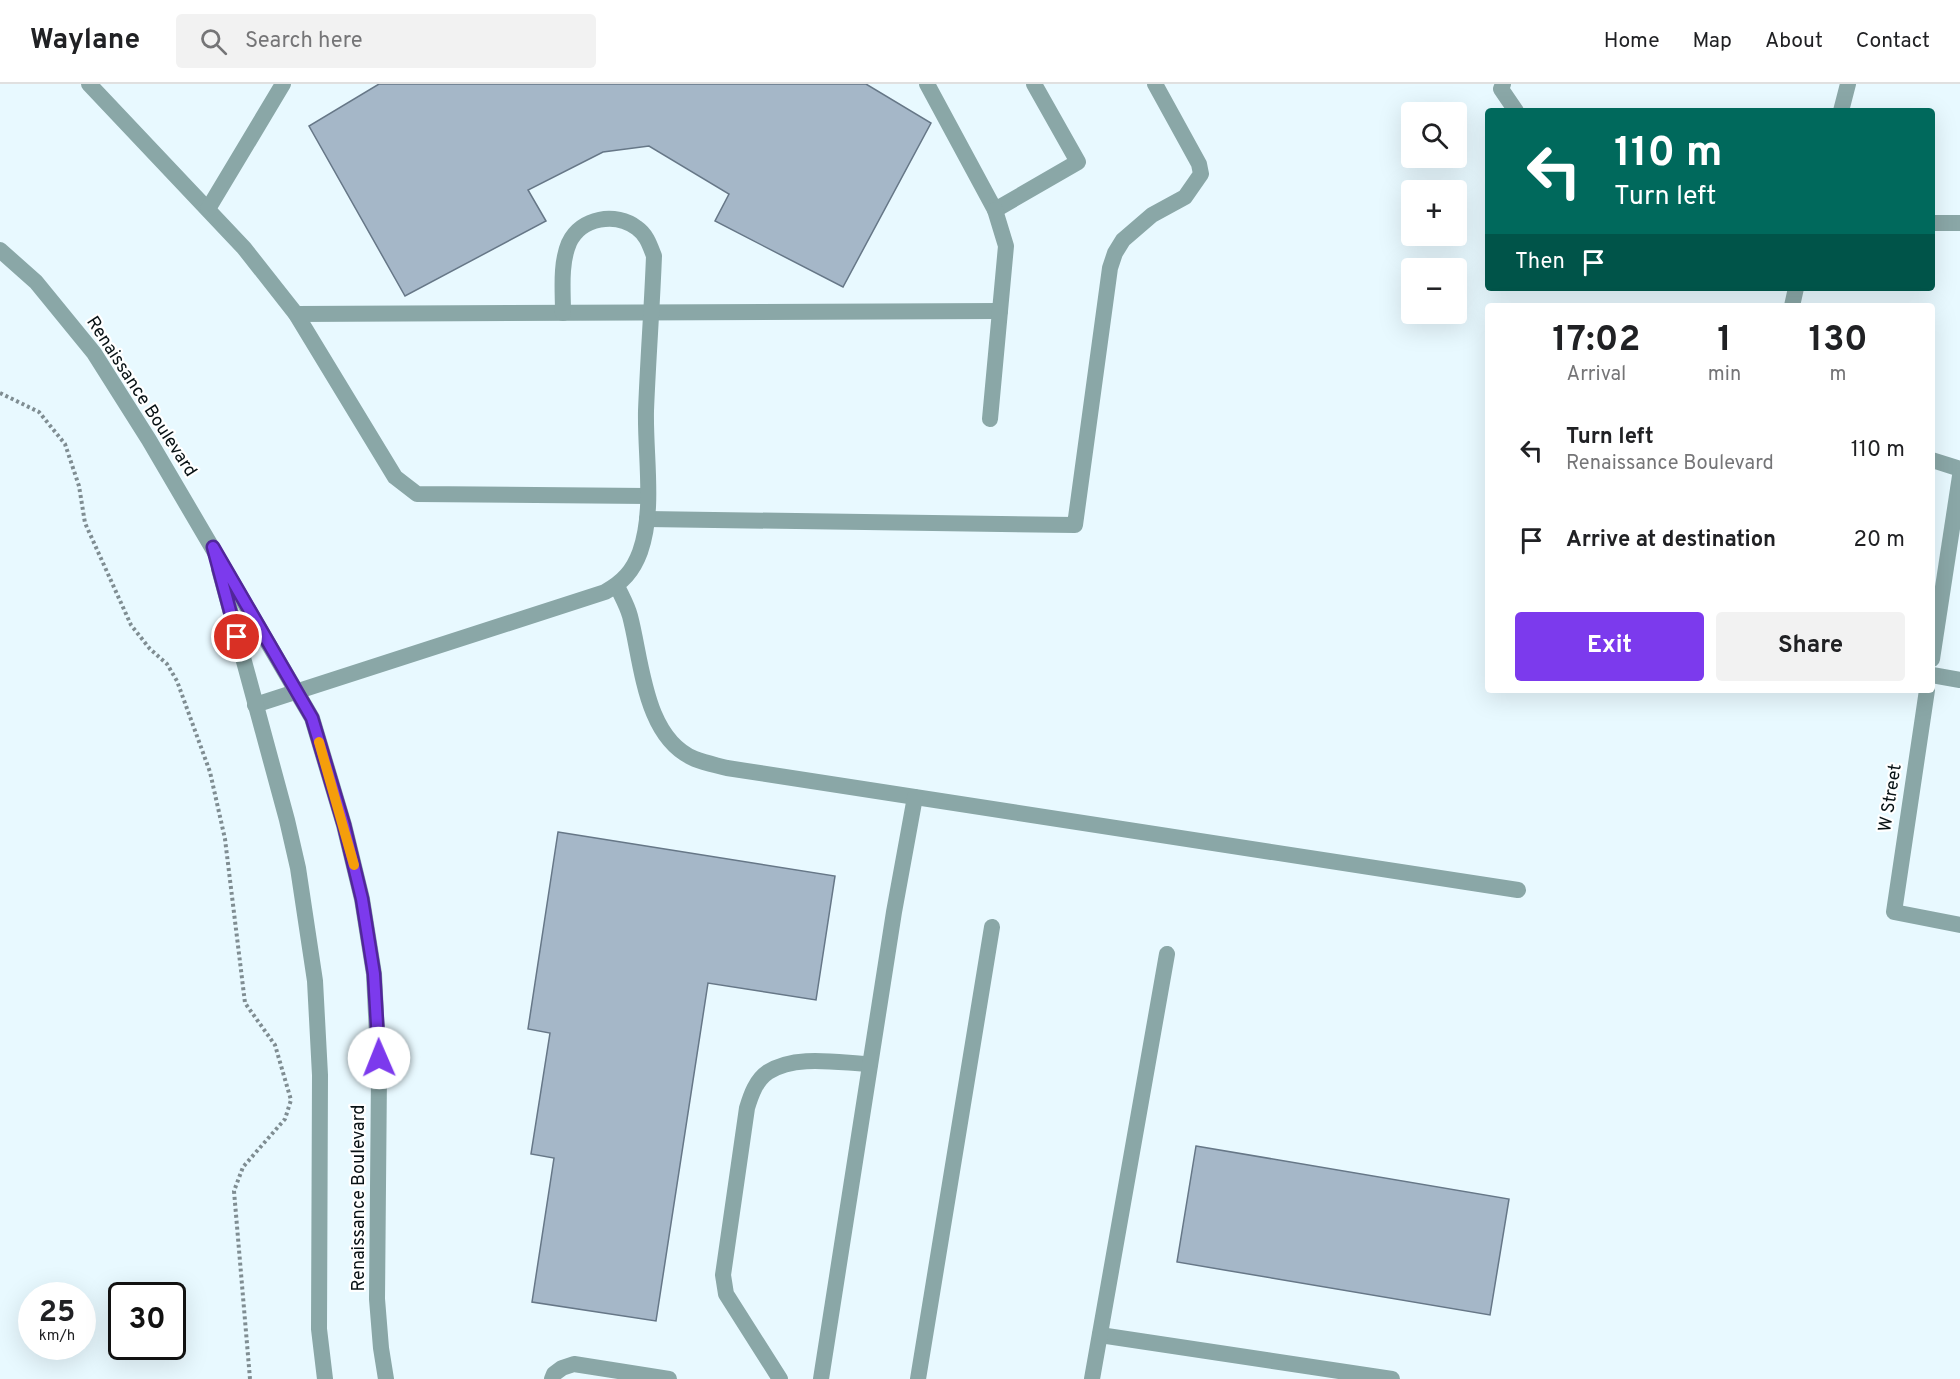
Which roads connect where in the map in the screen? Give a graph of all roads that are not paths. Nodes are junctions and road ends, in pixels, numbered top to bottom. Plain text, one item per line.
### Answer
1 (89, 84) edge
2 (283, 84) edge
3 (927, 84) edge
4 (1034, 84) edge
5 (1155, 84) edge
6 (1503, 84) edge
7 (1848, 84) edge
8 (1514, 108) edge
9 (1842, 108) edge
10 (207, 208) junction
11 (995, 210) junction
12 (1935, 223) edge
13 (1960, 223) edge
14 (0, 250) edge
15 (1000, 310) junction
16 (652, 312) junction
17 (563, 313) junction
18 (296, 314) junction
19 (990, 419) dead end
20 (1935, 461) edge
21 (1960, 469) edge
22 (1960, 476) edge
23 (647, 496) junction
24 (647, 519) junction
25 (213, 547) junction
26 (617, 586) junction
27 (1935, 639) edge
28 (1935, 676) edge
29 (1960, 680) edge
30 (296, 691) junction
31 (1927, 693) edge
32 (255, 705) junction
33 (915, 797) junction
34 (1518, 890) dead end
35 (1960, 925) edge
36 (992, 927) dead end
37 (1167, 954) dead end
38 (870, 1064) junction
39 (1100, 1335) junction
40 (325, 1379) edge
41 (386, 1379) edge
42 (552, 1379) edge
43 (669, 1379) edge
44 (780, 1379) edge
45 (821, 1379) edge
46 (918, 1379) edge
47 (1092, 1379) edge
48 (1392, 1379) edge

1 - 10 street
2 - 10 street
3 - 11 street
4 - 11 street
5 - 24 street
6 - 8 street
7 - 9 street
10 - 18 street
11 - 15 street
12 - 13 street
14 - 25 street, Renaissance Boulevard
15 - 16 street
15 - 19 street
16 - 17 street
16 - 17 street
16 - 23 street
17 - 18 street
18 - 23 street
20 - 21 street
22 - 27 street
23 - 24 street
24 - 26 street
25 - 30 street, Renaissance Boulevard
25 - 32 street, Renaissance Boulevard
26 - 30 street
26 - 33 street
28 - 29 street
30 - 32 street
30 - 41 street, Renaissance Boulevard
31 - 35 street, W Street
32 - 40 street, Renaissance Boulevard
33 - 34 street
33 - 38 street
36 - 46 street
37 - 39 street
38 - 44 street
38 - 45 street
39 - 47 street
39 - 48 street
42 - 43 street

